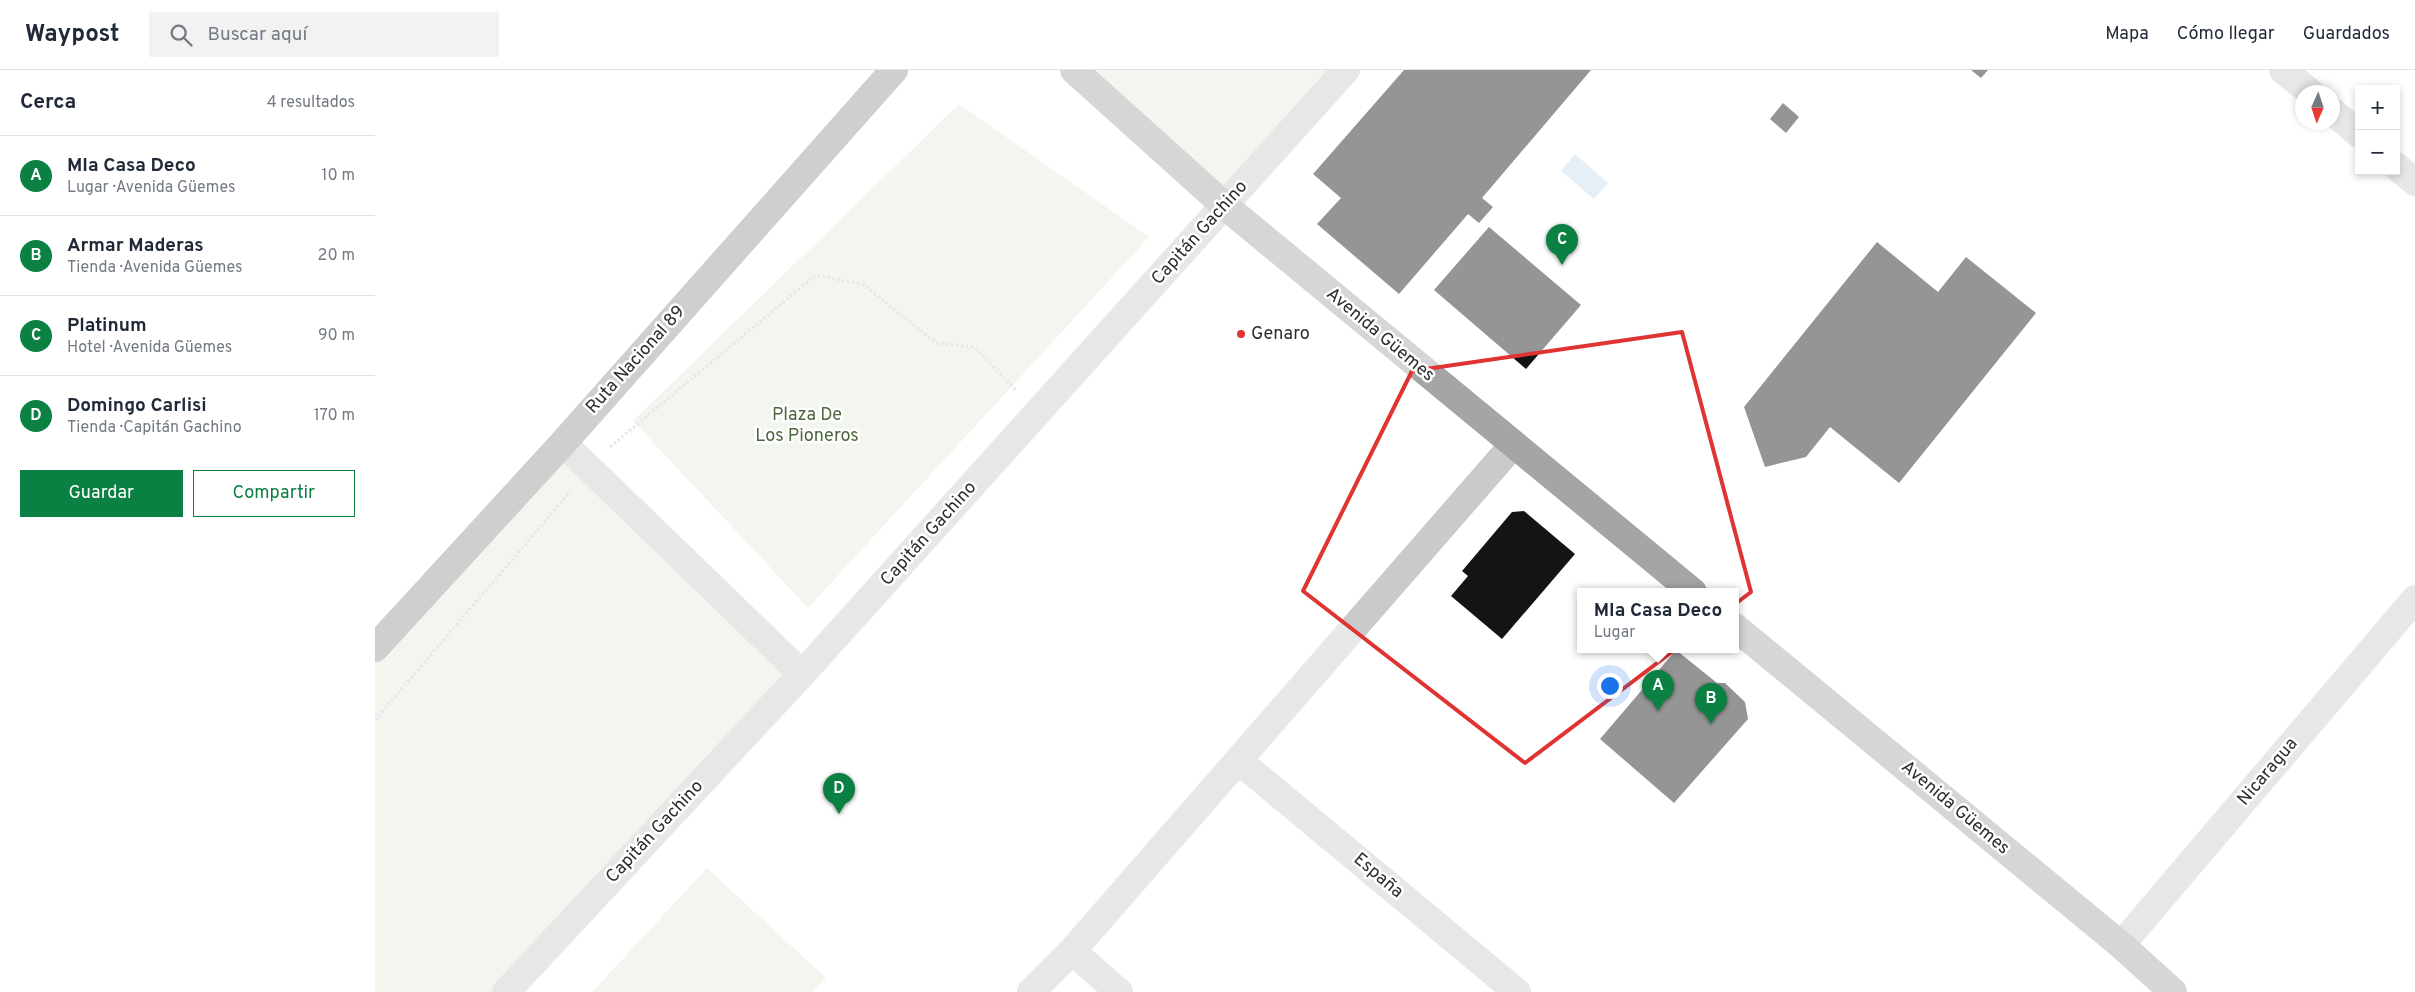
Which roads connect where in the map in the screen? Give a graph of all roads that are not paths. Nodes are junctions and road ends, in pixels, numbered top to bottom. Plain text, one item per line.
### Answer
1 (894, 70) edge
2 (1074, 70) edge
3 (1346, 70) edge
4 (2283, 70) edge
5 (2301, 85) edge
6 (2340, 118) edge
7 (2355, 131) edge
8 (2400, 169) edge
9 (2415, 182) edge
10 (1225, 206) junction
11 (563, 443) junction
12 (1513, 445) junction
13 (1688, 588) edge
14 (2415, 599) edge
15 (1739, 630) edge
16 (375, 648) edge
17 (802, 674) junction
18 (1239, 760) junction
19 (2121, 945) junction
20 (1073, 951) junction
21 (2164, 989) edge
22 (506, 992) edge
23 (1031, 992) edge
24 (1119, 992) edge
25 (1517, 992) edge

1 - 11 highway, Ruta Nacional 89
2 - 10 main road, Avenida Güemes
3 - 10 street, Capitán Gachino
4 - 5 street
6 - 7 street
8 - 9 street
10 - 12 main road, Avenida Güemes
10 - 17 street, Capitán Gachino
11 - 16 highway, Ruta Nacional 89
11 - 17 street
12 - 13 main road, Avenida Güemes
12 - 18 street
14 - 19 street, Nicaragua
15 - 19 main road, Avenida Güemes
17 - 22 street, Capitán Gachino
18 - 20 street
18 - 25 street, España
19 - 21 main road, Avenida Güemes
20 - 23 street
20 - 24 street

